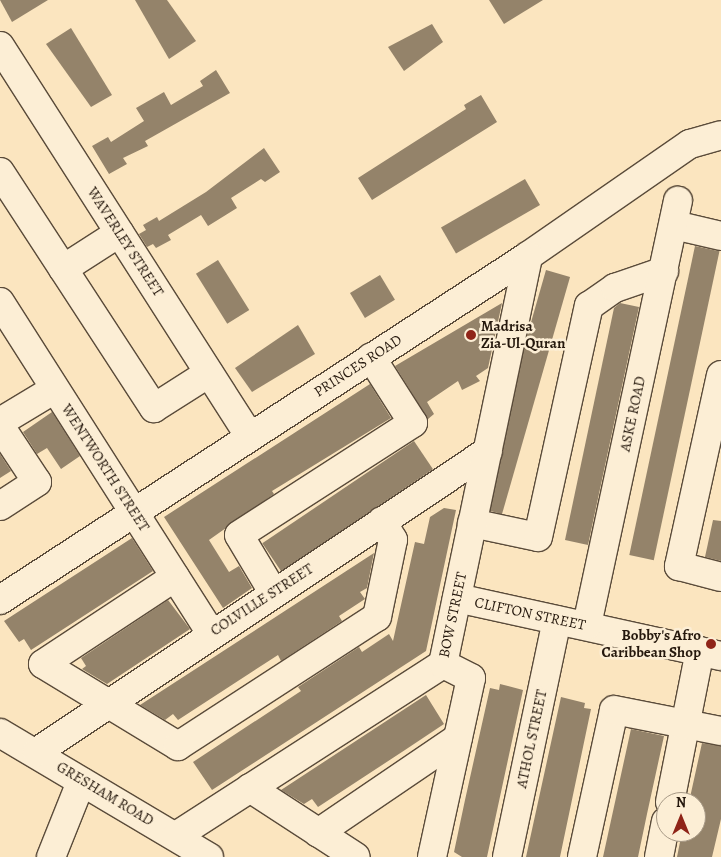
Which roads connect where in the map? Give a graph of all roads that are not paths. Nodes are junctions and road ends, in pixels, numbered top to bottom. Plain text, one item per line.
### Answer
1 (0, 46) edge
2 (719, 135) edge
3 (0, 172) edge
4 (721, 236) edge
5 (126, 242) junction
6 (528, 256) junction
7 (63, 269) junction
8 (664, 271) junction
9 (6, 311) edge
10 (371, 357) junction
11 (209, 373) junction
12 (721, 375) edge
13 (53, 390) junction
14 (0, 424) edge
15 (250, 437) junction
16 (488, 451) junction
17 (0, 506) edge
18 (133, 512) junction
19 (382, 521) junction
20 (472, 523) junction
21 (175, 577) junction
22 (721, 577) edge
23 (273, 592) junction
24 (457, 598) junction
25 (0, 600) edge
26 (557, 620) junction
27 (587, 625) junction
28 (211, 633) junction
29 (711, 653) edge
30 (443, 664) junction
31 (105, 703) junction
32 (686, 724) junction
33 (721, 731) edge
34 (0, 733) edge
35 (458, 738) junction
36 (37, 752) junction
37 (81, 782) junction
38 (250, 788) junction
39 (672, 792) edge
40 (318, 833) junction
41 (176, 836) junction
42 (662, 842) edge
43 (51, 857) edge
44 (209, 857) edge
45 (356, 857) edge
46 (432, 857) edge
47 (506, 857) edge
48 (582, 857) edge
49 (659, 857) edge

1 - 5 street, WAVERLEY STREET
2 - 6 street, PRINCES ROAD
3 - 7 street
4 - 8 street, ASKE ROAD
5 - 7 street
5 - 11 street, WAVERLEY STREET
6 - 10 street, PRINCES ROAD
6 - 16 street, BOW STREET
7 - 11 street
8 - 20 street
8 - 27 street, ASKE ROAD
9 - 13 street, WENTWORTH STREET
10 - 15 street, PRINCES ROAD
10 - 23 street
11 - 15 street, WAVERLEY STREET
12 - 22 street
13 - 14 street
13 - 18 street, WENTWORTH STREET
14 - 17 street
15 - 18 street, PRINCES ROAD
16 - 19 street, COLVILLE STREET
16 - 20 street, BOW STREET
18 - 21 street, WENTWORTH STREET
18 - 25 street, PRINCES ROAD
19 - 23 street, COLVILLE STREET
19 - 31 street
20 - 24 street, BOW STREET
21 - 28 street, WENTWORTH STREET
21 - 31 street
23 - 28 street, COLVILLE STREET
24 - 26 street, CLIFTON STREET
24 - 30 street, BOW STREET
26 - 27 street, CLIFTON STREET
26 - 47 street, ATHOL STREET
27 - 29 street, CLIFTON STREET
28 - 31 street, COLVILLE STREET
29 - 32 street
30 - 35 street
30 - 38 street, BOW STREET
31 - 36 street, COLVILLE STREET
32 - 33 street
32 - 39 street
32 - 48 street
34 - 36 street, GRESHAM ROAD
35 - 40 street
35 - 46 street
36 - 37 street, GRESHAM ROAD
37 - 41 street, GRESHAM ROAD
37 - 43 street
38 - 40 street
38 - 41 street, BOW STREET
40 - 45 street
41 - 44 street, GRESHAM ROAD
42 - 49 street

